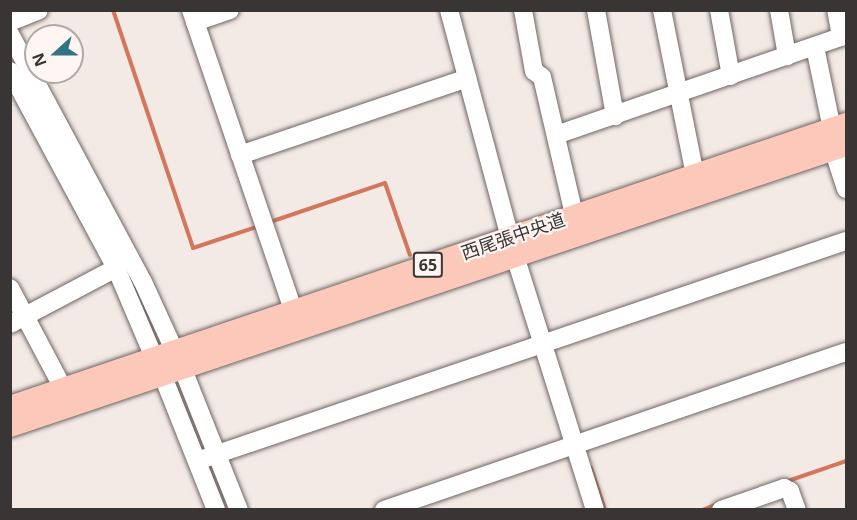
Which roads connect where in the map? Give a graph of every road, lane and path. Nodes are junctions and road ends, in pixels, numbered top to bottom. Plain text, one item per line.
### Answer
1 (39, 10) edge
2 (230, 10) edge
3 (449, 10) edge
4 (523, 10) edge
5 (596, 10) edge
6 (663, 10) edge
7 (719, 10) edge
8 (779, 10) edge
9 (836, 10) edge
10 (193, 16) edge
11 (10, 22) edge
12 (10, 34) edge
13 (815, 47) junction
14 (787, 56) junction
15 (10, 70) edge
16 (731, 76) junction
17 (466, 78) junction
18 (679, 94) junction
19 (615, 116) junction
20 (556, 135) junction
21 (840, 137) edge
22 (240, 155) junction
23 (695, 175) junction
24 (846, 189) edge
25 (574, 215) junction
26 (846, 241) edge
27 (513, 247) junction
28 (116, 268) junction
29 (10, 288) edge
30 (294, 312) junction
31 (18, 320) edge
32 (541, 346) junction
33 (846, 352) edge
34 (168, 363) junction
35 (64, 390) junction
36 (10, 407) edge
37 (10, 426) edge
38 (574, 445) junction
39 (217, 454) junction
40 (197, 461) junction
41 (216, 510) edge
42 (238, 510) edge
43 (384, 510) edge
44 (595, 510) edge
45 (720, 510) edge
46 (797, 510) edge

1 - 11 street
2 - 10 street
3 - 17 street
4 - 20 street
5 - 19 street
6 - 18 street
7 - 16 street
8 - 14 street
9 - 13 street
10 - 22 street
12 - 34 street
13 - 14 street
13 - 21 street
14 - 16 street
15 - 28 street
16 - 18 street
17 - 22 street
17 - 27 street
18 - 19 street
18 - 23 street
19 - 20 street
20 - 25 street
21 - 23 main road, 西尾張中央道 / 65
21 - 24 street
21 - 27 main road, 西尾張中央道 / 65
22 - 30 street
23 - 25 main road, 西尾張中央道 / 65
25 - 27 main road, 西尾張中央道 / 65
26 - 32 street
27 - 30 main road, 西尾張中央道 / 65
27 - 32 street
27 - 34 main road, 西尾張中央道 / 65
28 - 31 street
28 - 34 street
29 - 31 street
30 - 34 main road, 西尾張中央道 / 65
31 - 35 street
32 - 38 street
32 - 39 street
33 - 38 street
34 - 35 main road, 西尾張中央道 / 65
34 - 37 main road, 西尾張中央道 / 65
34 - 39 street
34 - 40 street
35 - 36 main road, 西尾張中央道 / 65
38 - 43 street
38 - 44 street
39 - 40 street
39 - 42 street
40 - 41 street
45 - 46 street

